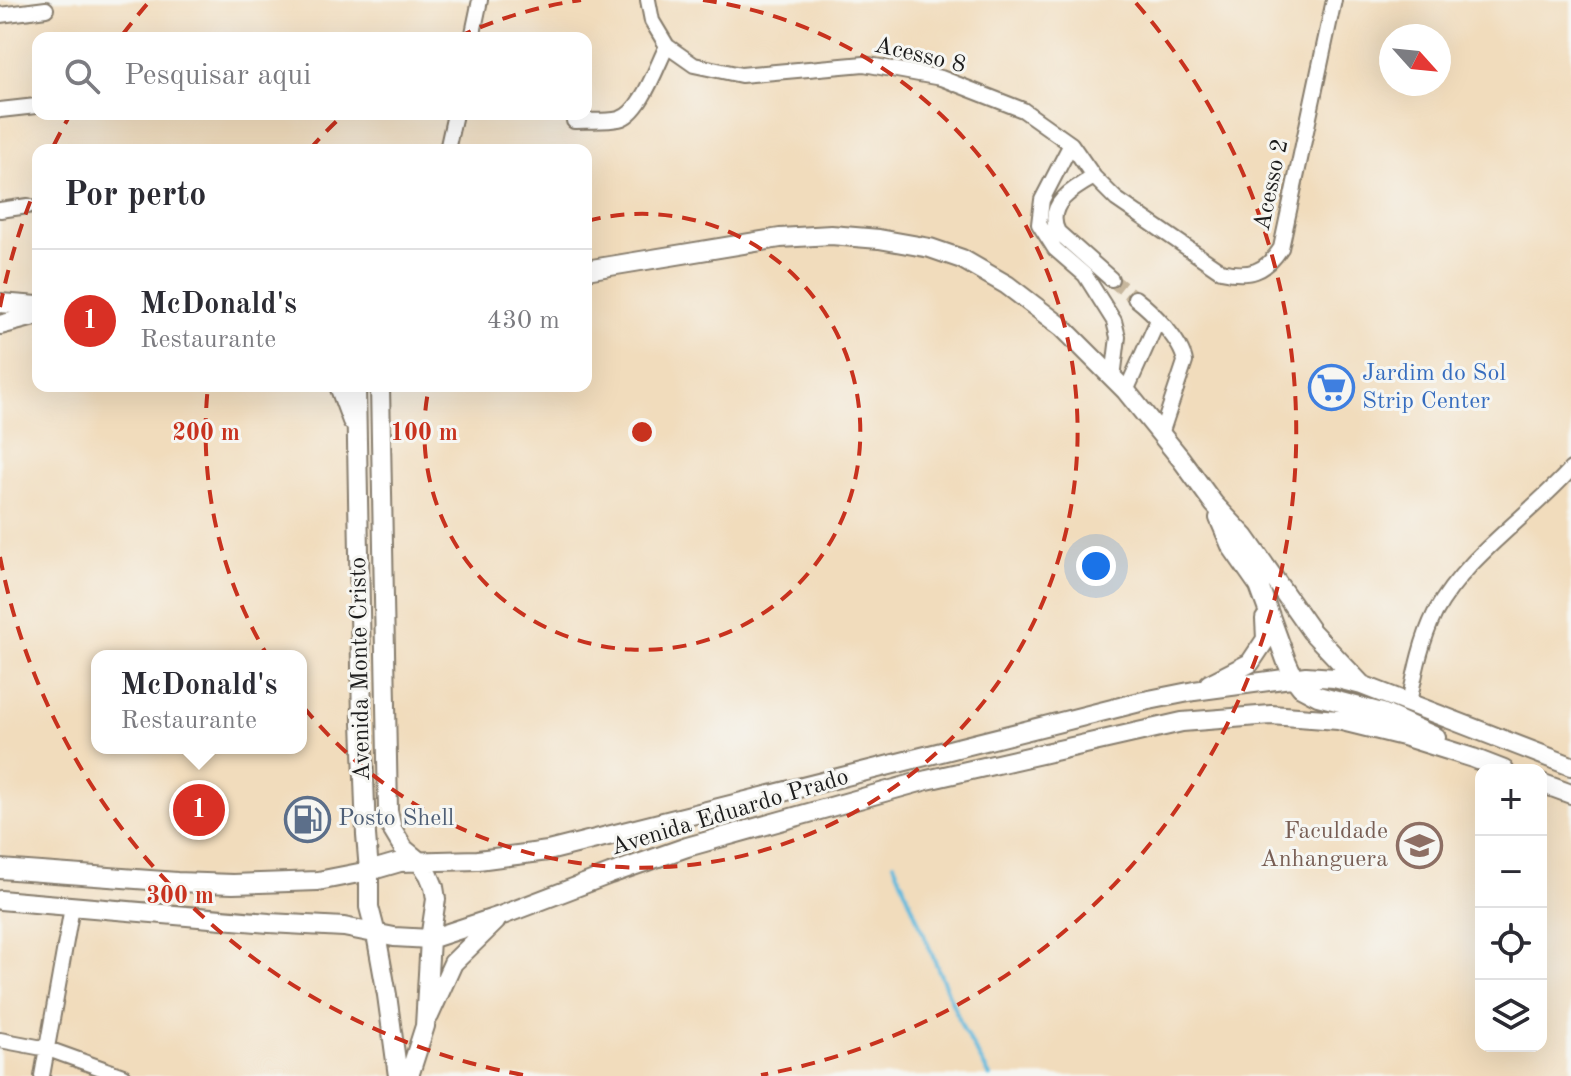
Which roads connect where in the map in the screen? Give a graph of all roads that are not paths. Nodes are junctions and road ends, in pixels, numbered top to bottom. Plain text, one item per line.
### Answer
1 (480, 0) edge
2 (648, 0) edge
3 (1334, 0) edge
4 (46, 9) dead end
5 (0, 15) edge
6 (473, 32) edge
7 (667, 46) junction
8 (32, 106) edge
9 (0, 110) edge
10 (454, 120) edge
11 (574, 121) dead end
12 (448, 144) edge
13 (1071, 144) junction
14 (1094, 177) junction
15 (28, 206) dead end
16 (0, 210) edge
17 (592, 269) edge
18 (1111, 279) tunnel mouth
19 (1135, 298) tunnel mouth
20 (0, 303) edge
21 (32, 306) edge
22 (32, 317) edge
23 (1158, 320) junction
24 (0, 325) edge
25 (1119, 384) junction
26 (341, 392) edge
27 (356, 392) edge
28 (380, 392) edge
29 (355, 430) junction
30 (1161, 434) junction
31 (1571, 469) edge
32 (1214, 504) junction
33 (1265, 604) junction
34 (1294, 678) junction
35 (1362, 685) junction
36 (1194, 691) junction
37 (1409, 703) junction
38 (1473, 758) junction
39 (1488, 764) edge
40 (1571, 766) edge
41 (1547, 784) edge
42 (1571, 791) edge
43 (420, 862) junction
44 (0, 869) edge
45 (369, 871) junction
46 (0, 900) edge
47 (72, 907) junction
48 (500, 916) junction
49 (376, 934) junction
50 (430, 939) junction
51 (425, 1026) junction
52 (0, 1040) edge
53 (48, 1049) junction
54 (42, 1076) edge
55 (123, 1076) edge
56 (398, 1076) edge
57 (409, 1076) edge

1 - 6 street
2 - 7 street
3 - 14 street, Acesso 2
4 - 5 street
7 - 11 street
7 - 13 street, Acesso 8
8 - 9 street
10 - 12 street
13 - 14 street, Acesso 8
13 - 25 street
14 - 18 street
15 - 16 street
17 - 25 main road
19 - 23 street
20 - 21 main road
22 - 24 main road
23 - 25 street
23 - 30 street
25 - 30 main road
26 - 29 main road
27 - 29 main road, Avenida Monte Cristo
28 - 43 main road, Avenida Monte Cristo
29 - 45 main road, Avenida Monte Cristo
30 - 32 main road
31 - 37 street
32 - 33 main road
32 - 35 main road
33 - 34 main road
33 - 36 main road
34 - 35 main road, Avenida Eduardo Prado
34 - 36 main road, Avenida Eduardo Prado
34 - 38 main road
35 - 37 main road, Avenida Eduardo Prado
36 - 43 main road, Avenida Eduardo Prado
37 - 40 main road, Avenida Eduardo Prado
38 - 39 main road
38 - 48 main road, Avenida Eduardo Prado
41 - 42 main road
43 - 45 main road, Avenida Eduardo Prado
43 - 50 main road, Avenida Monte Cristo
44 - 45 main road, Avenida Eduardo Prado
45 - 49 main road, Avenida Monte Cristo
46 - 47 main road, Avenida Eduardo Prado
47 - 49 main road, Avenida Eduardo Prado
47 - 53 street
48 - 50 main road, Avenida Eduardo Prado
48 - 51 main road
49 - 50 main road, Avenida Eduardo Prado
49 - 56 main road, Avenida Monte Cristo
50 - 51 main road, Avenida Monte Cristo
51 - 57 main road, Avenida Monte Cristo
52 - 53 street
53 - 54 street
53 - 55 street

